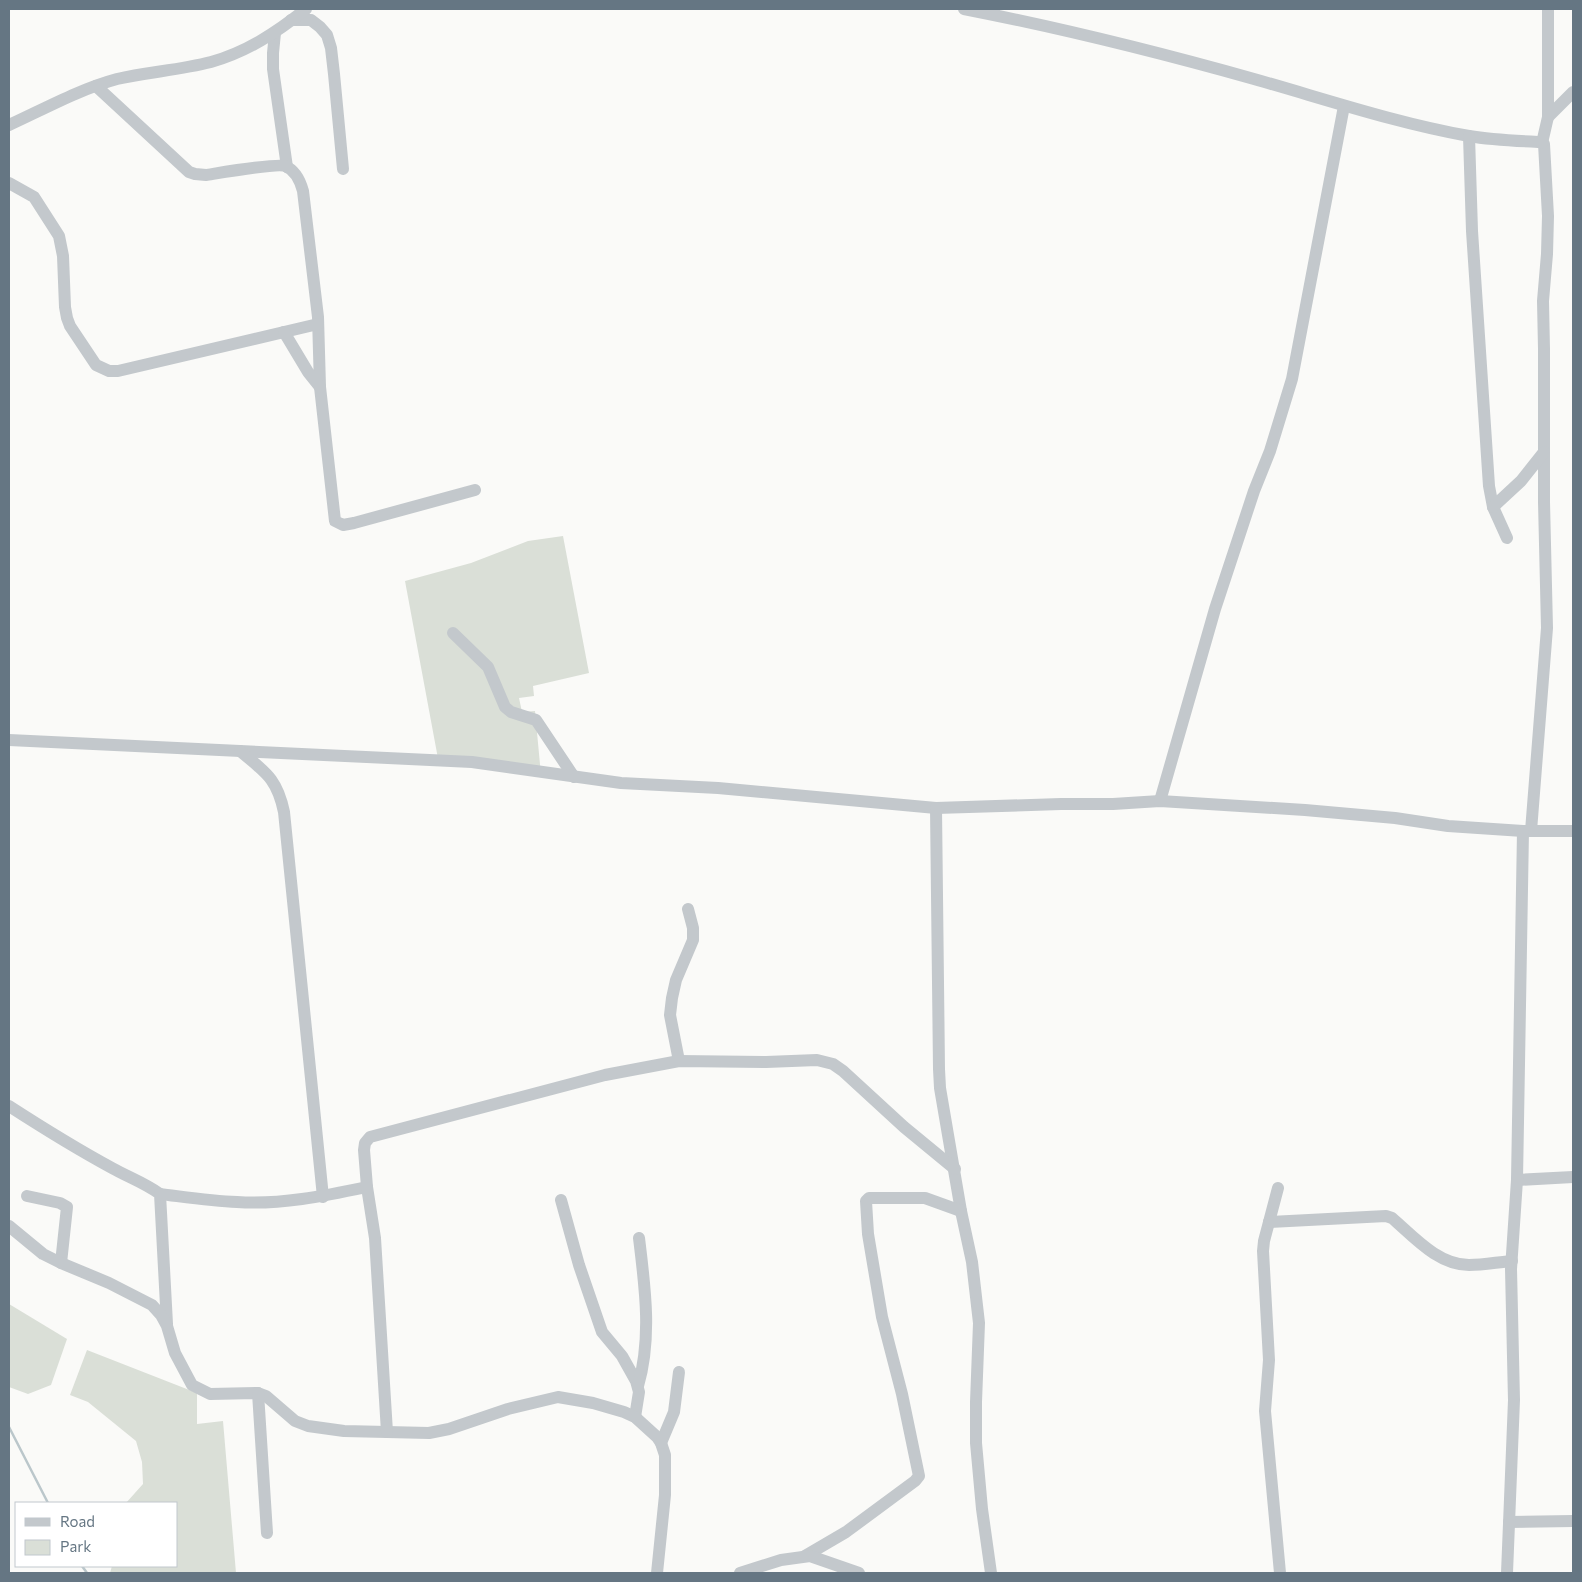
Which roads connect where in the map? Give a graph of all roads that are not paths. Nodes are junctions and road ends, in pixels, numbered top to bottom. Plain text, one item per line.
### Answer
1 (306, 9) edge
2 (964, 9) edge
3 (1548, 9) edge
4 (291, 20) junction
5 (275, 33) junction
6 (96, 86) junction
7 (1573, 92) edge
8 (1344, 106) junction
9 (1548, 117) junction
10 (9, 125) edge
11 (1469, 136) junction
12 (1542, 143) junction
13 (287, 167) junction
14 (343, 169) dead end
15 (9, 183) edge
16 (318, 324) junction
17 (284, 332) junction
18 (320, 386) junction
19 (1544, 452) junction
20 (475, 490) dead end
21 (1493, 507) junction
22 (1507, 538) dead end
23 (453, 633) dead end
24 (9, 740) edge
25 (240, 751) junction
26 (574, 776) junction
27 (1160, 802) junction
28 (936, 808) junction
29 (1527, 831) junction
30 (1573, 831) edge
31 (688, 909) dead end
32 (679, 1061) junction
33 (9, 1106) edge
34 (955, 1169) junction
35 (1573, 1177) edge
36 (1517, 1180) junction
37 (367, 1187) junction
38 (1278, 1188) dead end
39 (160, 1194) junction
40 (27, 1196) dead end
41 (323, 1196) junction
42 (561, 1200) dead end
43 (961, 1211) junction
44 (1269, 1222) junction
45 (9, 1226) edge
46 (640, 1238) dead end
47 (1512, 1261) junction
48 (61, 1263) junction
49 (167, 1326) junction
50 (678, 1372) dead end
51 (638, 1386) junction
52 (258, 1393) junction
53 (635, 1417) junction
54 (387, 1432) junction
55 (662, 1443) junction
56 (1573, 1521) edge
57 (1509, 1522) junction
58 (267, 1533) dead end
59 (805, 1556) junction
60 (657, 1573) edge
61 (740, 1573) edge
62 (859, 1573) edge
63 (991, 1573) edge
64 (1280, 1573) edge
65 (1507, 1573) edge

1 - 4 street
2 - 8 street
3 - 9 street
4 - 5 street
4 - 14 street
5 - 6 street
5 - 13 street
6 - 10 street
6 - 13 street
7 - 9 street
8 - 11 street
8 - 27 street
9 - 12 street
11 - 12 street
11 - 21 street
12 - 19 street
13 - 16 street
15 - 17 street
16 - 17 street
16 - 18 street
17 - 18 street
18 - 20 street
19 - 21 street
19 - 29 street
21 - 22 street
23 - 26 street
24 - 25 street
25 - 26 street
25 - 41 street
26 - 28 street
27 - 28 street
27 - 29 street
28 - 34 street
29 - 30 street
29 - 36 street
31 - 32 street
32 - 34 street
32 - 37 street
33 - 39 street
34 - 43 street
35 - 36 street
36 - 47 street
37 - 41 street
37 - 54 street
38 - 44 street
39 - 41 street
39 - 49 street
40 - 48 street
42 - 51 street
43 - 59 street
43 - 63 street
44 - 47 street
44 - 64 street
45 - 48 street
46 - 51 street
47 - 57 street
48 - 49 street
49 - 52 street
50 - 55 street
51 - 53 street
52 - 54 street
52 - 58 street
53 - 54 street
53 - 55 street
55 - 60 street
56 - 57 street
57 - 65 street
59 - 61 street
59 - 62 street

